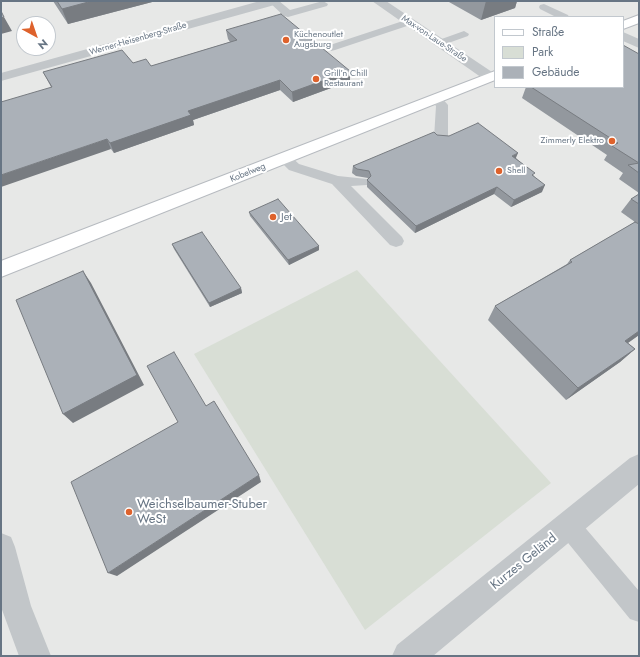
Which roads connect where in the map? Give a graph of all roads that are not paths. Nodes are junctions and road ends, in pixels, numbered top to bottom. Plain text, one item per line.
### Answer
1 (274, 1) edge
2 (378, 1) edge
3 (323, 4) dead end
4 (544, 6) dead end
5 (562, 16) edge
6 (639, 19) edge
7 (409, 22) junction
8 (624, 25) edge
9 (464, 34) dead end
10 (624, 36) edge
11 (440, 43) junction
12 (639, 44) edge
13 (331, 48) dead end
14 (492, 76) edge
15 (1, 77) edge
16 (435, 98) junction
17 (441, 138) edge
18 (284, 158) junction
19 (337, 181) junction
20 (362, 182) edge
21 (396, 241) dead end
22 (1, 270) edge
23 (639, 467) edge
24 (568, 525) junction
25 (1, 547) edge
26 (9, 606) edge
27 (639, 610) edge
28 (35, 656) edge
29 (408, 656) edge

1 - 3 lane
1 - 15 street, Werner-Heisenberg-Straße
2 - 7 street, Max-von-Laue-Straße
4 - 5 lane
6 - 8 main road
7 - 11 street, Max-von-Laue-Straße
7 - 13 lane
9 - 11 lane
10 - 12 street
11 - 14 street, Max-von-Laue-Straße
14 - 16 main road, Kobelweg
16 - 17 lane
16 - 18 main road, Kobelweg
18 - 19 lane
18 - 22 main road, Kobelweg
19 - 20 lane
19 - 21 lane
23 - 24 street, Kurzes Geländ
24 - 27 lane
24 - 29 street, Kurzes Geländ
25 - 26 street
26 - 28 street

